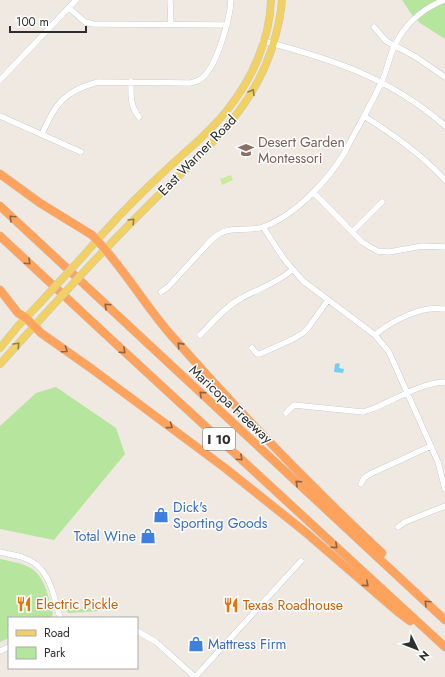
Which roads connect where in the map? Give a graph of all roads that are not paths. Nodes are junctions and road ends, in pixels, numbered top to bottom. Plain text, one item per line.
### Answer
1 (76, 0) edge
2 (170, 0) edge
3 (231, 0) edge
4 (271, 0) edge
5 (282, 0) edge
6 (444, 0) edge
7 (69, 8) junction
8 (171, 25) junction
9 (227, 26) junction
10 (374, 27) dead end
11 (263, 42) junction
12 (273, 44) junction
13 (394, 46) junction
14 (445, 77) edge
15 (0, 80) edge
16 (131, 82) junction
17 (382, 82) junction
18 (0, 116) edge
19 (364, 116) junction
20 (139, 117) dead end
21 (221, 117) junction
22 (229, 124) junction
23 (445, 126) edge
24 (42, 134) junction
25 (81, 152) dead end
26 (0, 174) edge
27 (445, 180) edge
28 (314, 192) junction
29 (382, 202) dead end
30 (0, 206) edge
31 (263, 227) junction
32 (352, 232) junction
33 (0, 236) edge
34 (97, 240) junction
35 (445, 247) edge
36 (105, 249) junction
37 (292, 270) junction
38 (0, 290) edge
39 (161, 292) dead end
40 (328, 300) junction
41 (445, 310) edge
42 (26, 318) junction
43 (34, 326) junction
44 (200, 335) dead end
45 (375, 336) junction
46 (0, 348) edge
47 (252, 348) dead end
48 (0, 364) edge
49 (445, 382) edge
50 (408, 393) junction
51 (286, 412) dead end
52 (431, 446) junction
53 (361, 484) dead end
54 (445, 489) edge
55 (445, 506) edge
56 (398, 527) dead end
57 (0, 552) edge
58 (301, 561) dead end
59 (408, 586) junction
60 (60, 617) edge
61 (445, 620) edge
62 (138, 632) edge
63 (443, 644) edge
64 (195, 677) edge

1 - 7 street
2 - 8 street
3 - 9 street
4 - 11 main road, East Warner Road
5 - 12 main road, East Warner Road
6 - 13 street
7 - 8 street
7 - 15 street
8 - 9 street
9 - 16 street
10 - 13 street
11 - 12 street
11 - 21 main road, East Warner Road
12 - 17 street
22 -> 12 main road, East Warner Road
13 - 14 street
13 - 17 street
16 - 20 street
16 - 24 street
17 - 19 street
17 - 23 street
18 - 24 street
19 - 27 street
19 - 28 street
21 - 22 main road
21 - 34 main road, East Warner Road
36 -> 22 main road, East Warner Road
24 - 25 street
26 - 34 highway
28 - 31 street
28 - 32 street
29 - 32 street
59 -> 30 highway, Maricopa Freeway / I 10
31 - 37 street
31 - 39 street
32 - 35 street
33 -> 63 highway, I 10
34 - 36 highway
34 - 42 main road, East Warner Road, bridge
36 - 43 main road, East Warner Road, bridge
59 -> 36 highway
37 - 40 street
37 - 44 street
38 - 42 highway
40 - 45 street
40 - 47 street
41 - 45 street
42 - 43 highway
42 - 46 main road, East Warner Road
48 -> 43 main road, East Warner Road
43 -> 63 highway
45 - 50 street
49 - 50 street
50 - 51 street
50 - 52 street
52 - 53 street
52 - 54 street
55 - 56 street
57 - 60 street
58 - 64 street
61 -> 59 highway, Maricopa Freeway / I 10
62 - 64 street

